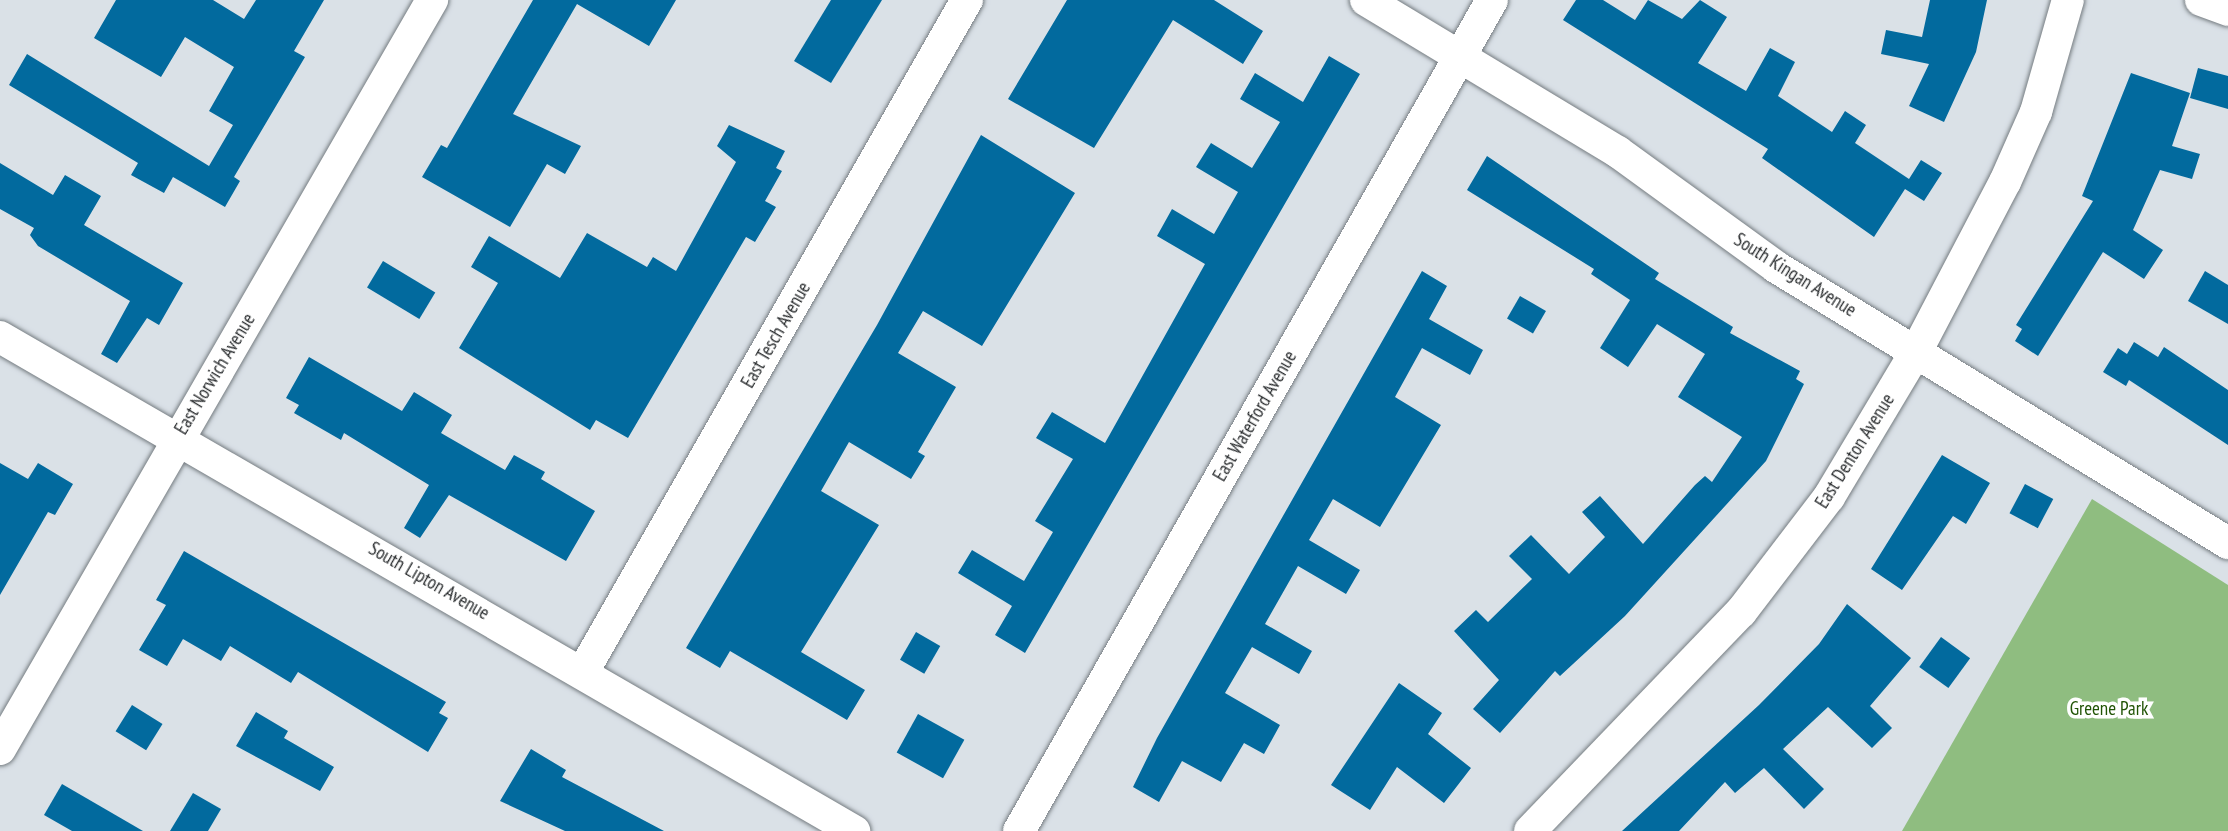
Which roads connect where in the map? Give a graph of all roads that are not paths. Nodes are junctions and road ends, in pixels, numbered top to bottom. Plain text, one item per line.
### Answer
1 (432, 0) edge
2 (967, 0) edge
3 (1366, 0) edge
4 (1492, 0) edge
5 (2067, 0) edge
6 (2201, 0) edge
7 (2228, 10) edge
8 (1460, 55) junction
9 (0, 337) edge
10 (1917, 350) junction
11 (177, 439) junction
12 (2228, 543) edge
13 (584, 670) junction
14 (0, 748) edge
15 (854, 831) edge
16 (1019, 831) edge
17 (1530, 831) edge

1 - 11 street, East Norwich Avenue
2 - 13 street, East Tesch Avenue
3 - 8 street, South Kingan Avenue
4 - 8 street, East Waterford Avenue
5 - 10 street, East Denton Avenue
6 - 7 street
8 - 10 street, South Kingan Avenue
8 - 16 street, East Waterford Avenue
9 - 11 street, South Lipton Avenue
10 - 12 street, South Kingan Avenue
10 - 17 street, East Denton Avenue
11 - 13 street, South Lipton Avenue
11 - 14 street, East Norwich Avenue
13 - 15 street, South Lipton Avenue

